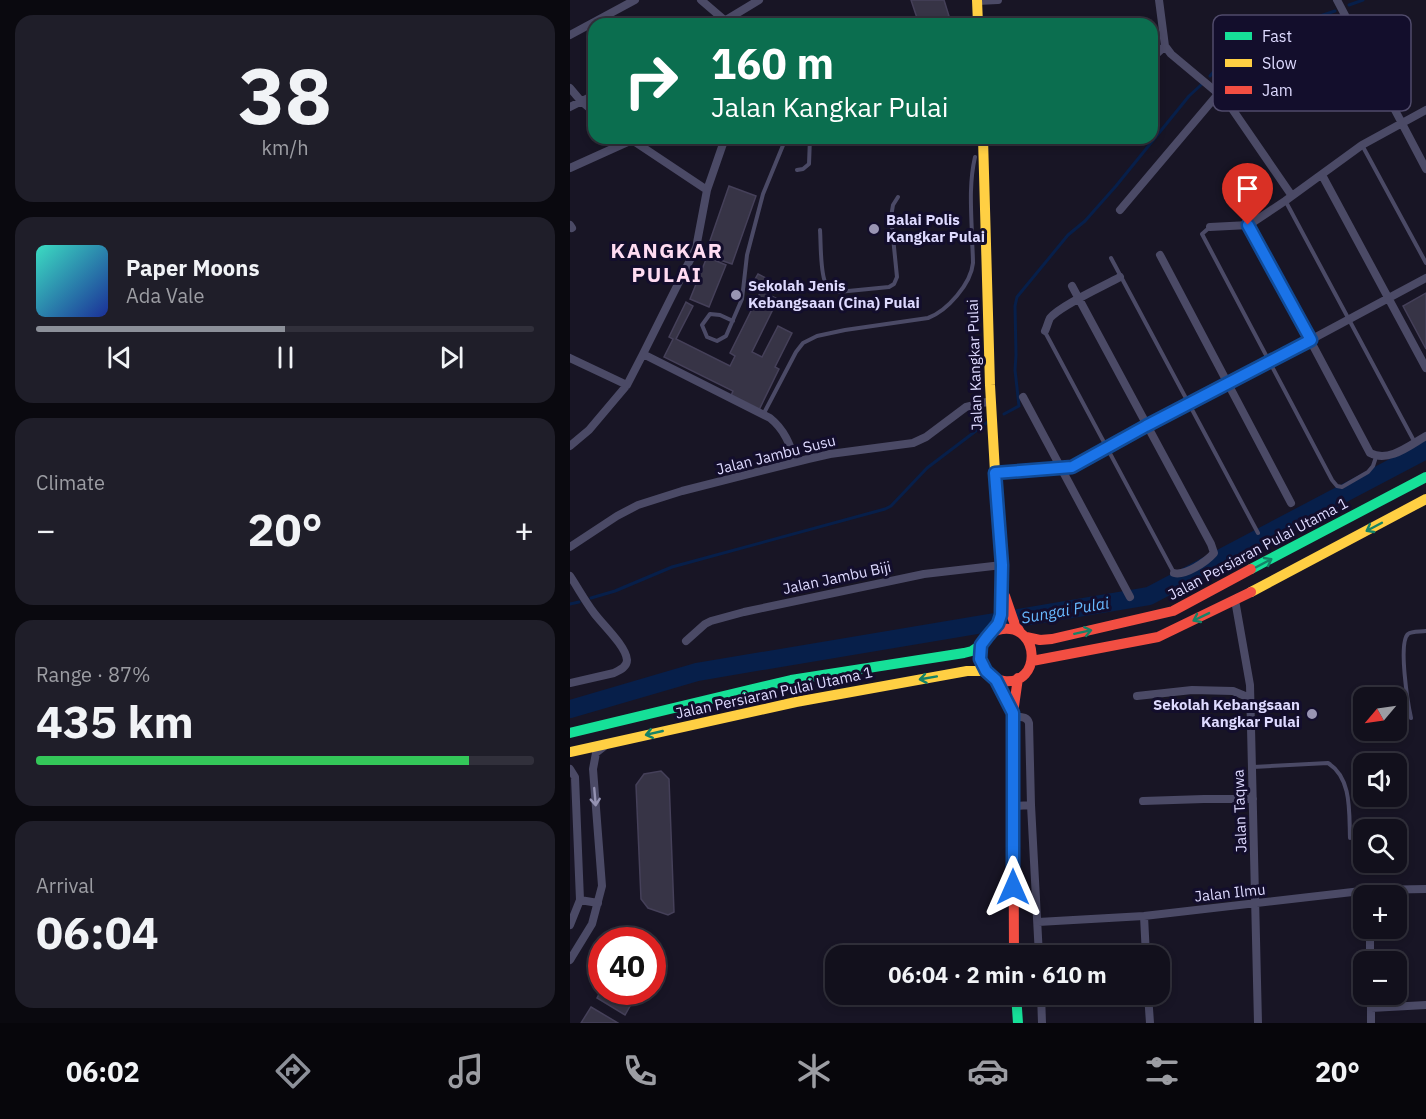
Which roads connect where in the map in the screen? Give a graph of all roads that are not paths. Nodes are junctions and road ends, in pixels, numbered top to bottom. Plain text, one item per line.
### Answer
1 (635, 0) edge
2 (701, 0) edge
3 (759, 0) edge
4 (998, 0) edge
5 (1159, 0) edge
6 (1337, 0) edge
7 (977, 1) edge
8 (1345, 15) edge
9 (601, 18) edge
10 (722, 18) edge
11 (733, 18) edge
12 (978, 18) edge
13 (588, 25) edge
14 (570, 34) edge
15 (1165, 46) junction
16 (1158, 52) edge
17 (570, 88) edge
18 (1213, 90) edge
19 (588, 98) edge
20 (1213, 100) edge
21 (581, 101) junction
22 (570, 107) edge
23 (588, 107) edge
24 (1426, 110) edge
25 (1233, 111) edge
26 (1396, 111) edge
27 (1402, 123) junction
28 (620, 144) edge
29 (638, 144) edge
30 (723, 144) edge
31 (784, 144) edge
32 (810, 144) edge
33 (983, 144) edge
34 (1362, 145) junction
35 (975, 157) dead end
36 (570, 168) edge
37 (1426, 169) edge
38 (796, 170) dead end
39 (1322, 175) junction
40 (707, 190) junction
41 (898, 197) dead end
42 (1289, 199) junction
43 (1120, 210) dead end
44 (1248, 225) junction
45 (1210, 227) joint
46 (820, 230) dead end
47 (1160, 255) dead end
48 (1111, 258) dead end
49 (1426, 263) edge
50 (1120, 277) junction
51 (1426, 278) edge
52 (1072, 286) dead end
53 (1389, 298) junction
54 (1078, 299) junction
55 (1349, 319) junction
56 (733, 321) junction
57 (1045, 331) joint
58 (1311, 340) junction
59 (643, 354) junction
60 (570, 358) edge
61 (1269, 362) junction
62 (1426, 368) edge
63 (1228, 384) junction
64 (627, 385) junction
65 (1023, 397) dead end
66 (991, 401) junction
67 (1189, 405) junction
68 (763, 415) junction
69 (1146, 426) junction
70 (1426, 436) edge
71 (1414, 442) junction
72 (570, 446) edge
73 (1107, 448) junction
74 (1373, 454) junction
75 (796, 462) junction
76 (1062, 468) junction
77 (995, 473) junction
78 (1426, 477) edge
79 (1426, 500) edge
80 (1291, 503) dead end
81 (1258, 533) dead end
82 (570, 547) edge
83 (1002, 565) junction
84 (1174, 573) joint
85 (570, 576) edge
86 (574, 590) edge
87 (1130, 597) dead end
88 (1235, 600) junction
89 (1012, 624) junction
90 (1426, 631) edge
91 (990, 633) junction
92 (686, 641) dead end
93 (981, 645) junction
94 (1032, 662) junction
95 (986, 671) junction
96 (1018, 678) junction
97 (996, 680) junction
98 (570, 683) edge
99 (1137, 696) dead end
100 (1250, 698) junction
101 (1013, 714) junction
102 (1411, 718) dead end
103 (570, 733) edge
104 (607, 744) junction
105 (570, 752) edge
106 (1252, 767) junction
107 (570, 769) edge
108 (1253, 799) junction
109 (1143, 801) dead end
110 (1031, 805) junction
111 (1014, 806) junction
112 (1350, 838) dead end
113 (1426, 889) edge
114 (1407, 890) edge
115 (1353, 895) edge
116 (580, 900) junction
117 (598, 903) junction
118 (1256, 904) junction
119 (1144, 916) junction
120 (1038, 922) junction
121 (570, 925) edge
122 (1014, 945) edge
123 (1039, 945) edge
124 (1145, 945) edge
125 (570, 960) edge
126 (1017, 1005) edge
127 (1041, 1005) edge
128 (1149, 1005) edge
129 (1426, 1005) edge
130 (1371, 1008) joint
131 (1018, 1023) edge
132 (1042, 1023) edge
133 (1150, 1023) edge
134 (1258, 1023) edge
135 (1371, 1023) edge

1 - 9 street
2 - 10 street
3 - 11 street
4 - 7 street
5 - 15 street
6 - 8 street
7 - 12 main road
13 - 14 street
15 - 16 street
15 - 18 street
17 - 21 street
19 - 21 street
20 - 43 street
21 - 22 street
21 - 23 street
24 - 27 street
25 - 42 street
26 - 27 street
27 - 34 street
27 - 37 street
28 - 36 street
29 - 40 street
30 - 40 street
31 - 56 lane
32 - 38 lane
33 - 66 main road, Jalan Kangkar Pulai
34 - 39 street
34 - 49 lane
35 - 68 lane
39 - 42 street
39 - 53 street
40 - 59 street
41 - 46 lane
42 - 44 street
42 - 55 lane
44 - 45 street
44 - 58 street
45 - 61 lane
47 - 63 street
48 - 50 lane
50 - 54 street
50 - 67 lane
51 - 53 street
52 - 54 street
53 - 55 street
53 - 62 street
54 - 57 street
54 - 69 street
55 - 58 street
55 - 71 lane
56 - 56 lane
57 - 73 lane
58 - 61 street
58 - 74 street
59 - 64 street
59 - 68 street
60 - 64 street
61 - 63 street
61 - 74 lane
63 - 67 street
63 - 80 street
64 - 72 street
65 - 76 street
66 - 75 street, Jalan Jambu Susu
66 - 77 main road, Jalan Kangkar Pulai
67 - 69 street
67 - 81 lane
68 - 75 street
69 - 73 street
69 - 84 street
70 - 71 street
71 - 74 street
73 - 76 street
73 - 84 lane
75 - 82 street, Jalan Jambu Susu
76 - 77 street
76 - 87 street
77 - 83 main road, Jalan Kangkar Pulai
89 -> 78 main road, Jalan Persiaran Pulai Utama 1
79 -> 88 main road
83 - 89 main road, Jalan Kangkar Pulai
83 - 92 street, Jalan Jambu Biji
85 - 86 street
86 - 98 street
88 -> 94 main road
88 - 100 street, Jalan Taqwa
89 - 91 main road
89 - 91 main road, Jalan Persiaran Pulai Utama 1
89 - 94 main road, Jalan Kangkar Pulai
90 - 102 lane
91 - 93 main road
93 - 95 main road
93 - 103 main road, Jalan Persiaran Pulai Utama 1
94 - 96 main road
95 - 97 main road
95 -> 104 main road, Jalan Persiaran Pulai Utama 1
96 - 97 main road
96 - 101 main road
97 - 101 main road
99 - 100 street
100 - 106 street, Jalan Taqwa
101 - 110 street
101 - 111 main road
104 - 105 main road, Jalan Persiaran Pulai Utama 1
104 -> 117 street
106 - 108 street, Jalan Taqwa
106 - 112 lane
107 - 116 street
108 - 109 street
108 - 118 street, Jalan Taqwa
110 - 111 street
110 - 120 street
111 - 122 main road
113 - 114 street, Jalan Ilmu
115 - 118 street, Jalan Ilmu
116 - 117 street
116 - 121 street
117 - 125 street
118 - 119 street, Jalan Ilmu
118 - 134 street, Jalan Taqwa
119 - 120 street, Jalan Ilmu
119 - 124 street
120 - 123 street
126 - 131 main road
127 - 132 street
128 - 133 street
129 - 130 street
130 - 135 street

